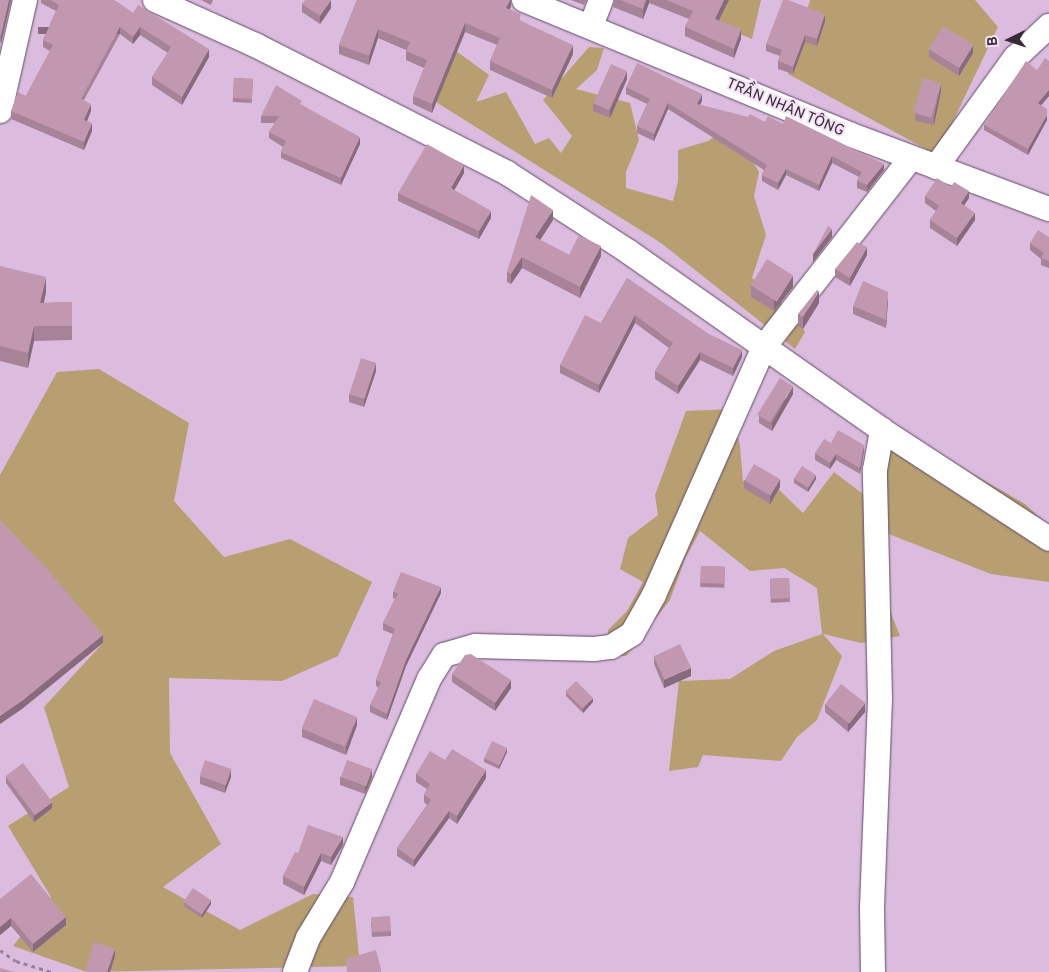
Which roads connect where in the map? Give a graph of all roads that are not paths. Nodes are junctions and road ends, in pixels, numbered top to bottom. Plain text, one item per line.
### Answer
1 (25, 0) edge
2 (155, 0) edge
3 (524, 0) edge
4 (601, 0) edge
5 (591, 26) junction
6 (1049, 26) edge
7 (0, 111) edge
8 (911, 158) junction
9 (936, 167) junction
10 (1049, 209) edge
11 (764, 347) junction
12 (882, 430) junction
13 (1049, 539) edge
14 (295, 972) edge
15 (872, 972) edge

1 - 7 street
2 - 11 street
3 - 5 street, TRẦN NHÂN TÔNG
4 - 5 street
5 - 8 street, TRẦN NHÂN TÔNG
6 - 9 street
8 - 9 street, TRẦN NHÂN TÔNG
8 - 11 street
9 - 10 street, TRẦN NHÂN TÔNG
11 - 12 street
11 - 14 street
12 - 13 street
12 - 15 street

